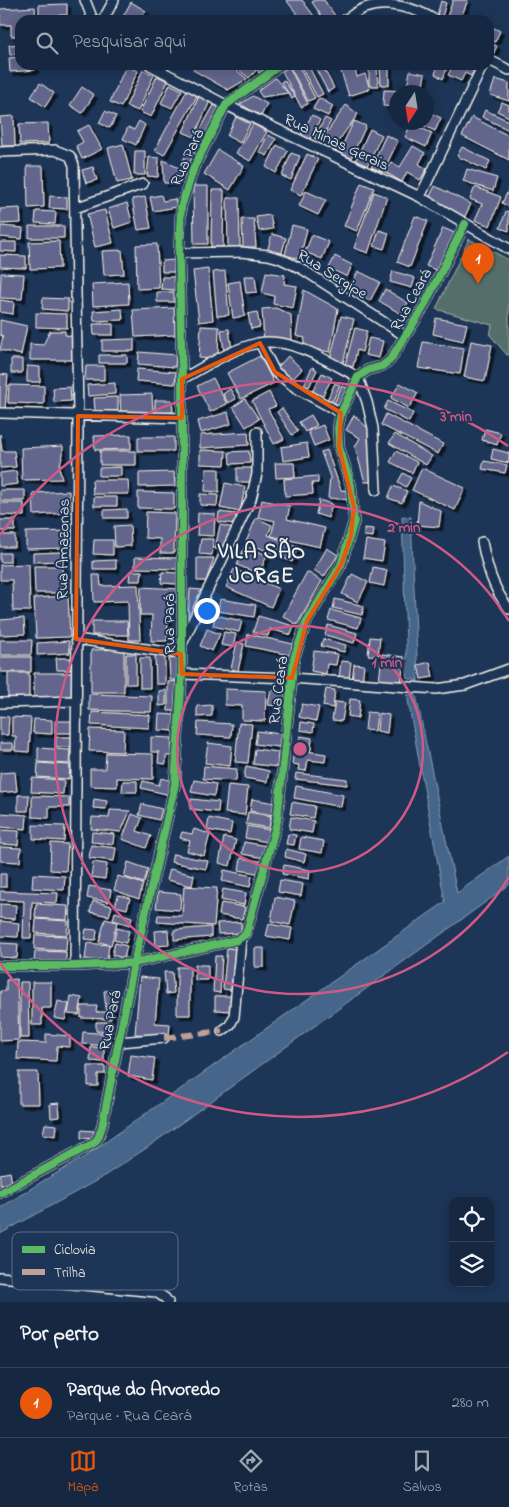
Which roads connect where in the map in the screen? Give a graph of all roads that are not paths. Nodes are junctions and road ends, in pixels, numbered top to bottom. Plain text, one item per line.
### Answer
1 (85, 0) edge
2 (114, 0) edge
3 (365, 4) edge
4 (90, 15) edge
5 (106, 15) edge
6 (351, 15) edge
7 (425, 15) edge
8 (494, 62) edge
9 (160, 70) edge
10 (273, 70) edge
11 (481, 70) edge
12 (509, 70) edge
13 (226, 104) junction
14 (0, 152) edge
15 (143, 184) dead end
16 (420, 197) junction
17 (75, 208) junction
18 (465, 224) junction
19 (509, 249) edge
20 (179, 253) junction
21 (405, 336) junction
22 (260, 343) junction
23 (358, 377) junction
24 (182, 379) junction
25 (0, 413) edge
26 (341, 413) junction
27 (78, 416) junction
28 (182, 418) junction
29 (257, 432) dead end
30 (376, 490) dead end
31 (482, 542) dead end
32 (509, 609) edge
33 (76, 639) junction
34 (181, 650) junction
35 (509, 669) edge
36 (182, 674) junction
37 (292, 678) junction
38 (77, 701) junction
39 (0, 703) edge
40 (240, 938) junction
41 (134, 963) junction
42 (0, 966) edge
43 (75, 966) junction
44 (222, 1031) dead end
45 (164, 1038) dead end
46 (118, 1042) junction
47 (0, 1193) edge
48 (135, 1290) edge
49 (166, 1300) edge

1 - 4 street
2 - 5 street
3 - 6 street
3 - 7 street
8 - 12 street
9 - 13 street, Rua Minas Gerais
10 - 13 street
11 - 16 street
13 - 16 street, Rua Minas Gerais
13 - 20 street, Rua Pará
14 - 17 street, Rua Amazonas
15 - 17 street
16 - 18 street, Rua Minas Gerais
17 - 27 street, Rua Amazonas
18 - 19 street, Rua Minas Gerais
18 - 21 street, Rua Ceará
20 - 21 street, Rua Sergipe
20 - 24 street, Rua Pará
21 - 23 street, Rua Ceará
22 - 23 street
22 - 24 street
22 - 26 street
23 - 26 street, Rua Ceará
23 - 30 street
24 - 28 street, Rua Pará
25 - 27 street
26 - 37 street, Rua Ceará
27 - 28 street
27 - 33 street, Rua Amazonas
28 - 34 street, Rua Pará
29 - 34 street
31 - 32 street
33 - 34 street
33 - 38 street, Rua Amazonas
34 - 36 street, Rua Pará
35 - 37 street
36 - 37 street
36 - 41 street, Rua Pará
37 - 40 street, Rua Ceará
38 - 39 street
38 - 43 street, Rua Amazonas
40 - 41 street
40 - 44 street
41 - 43 street
41 - 46 street, Rua Pará
42 - 43 street
45 - 46 street
46 - 47 street, Rua Pará
48 - 49 street

